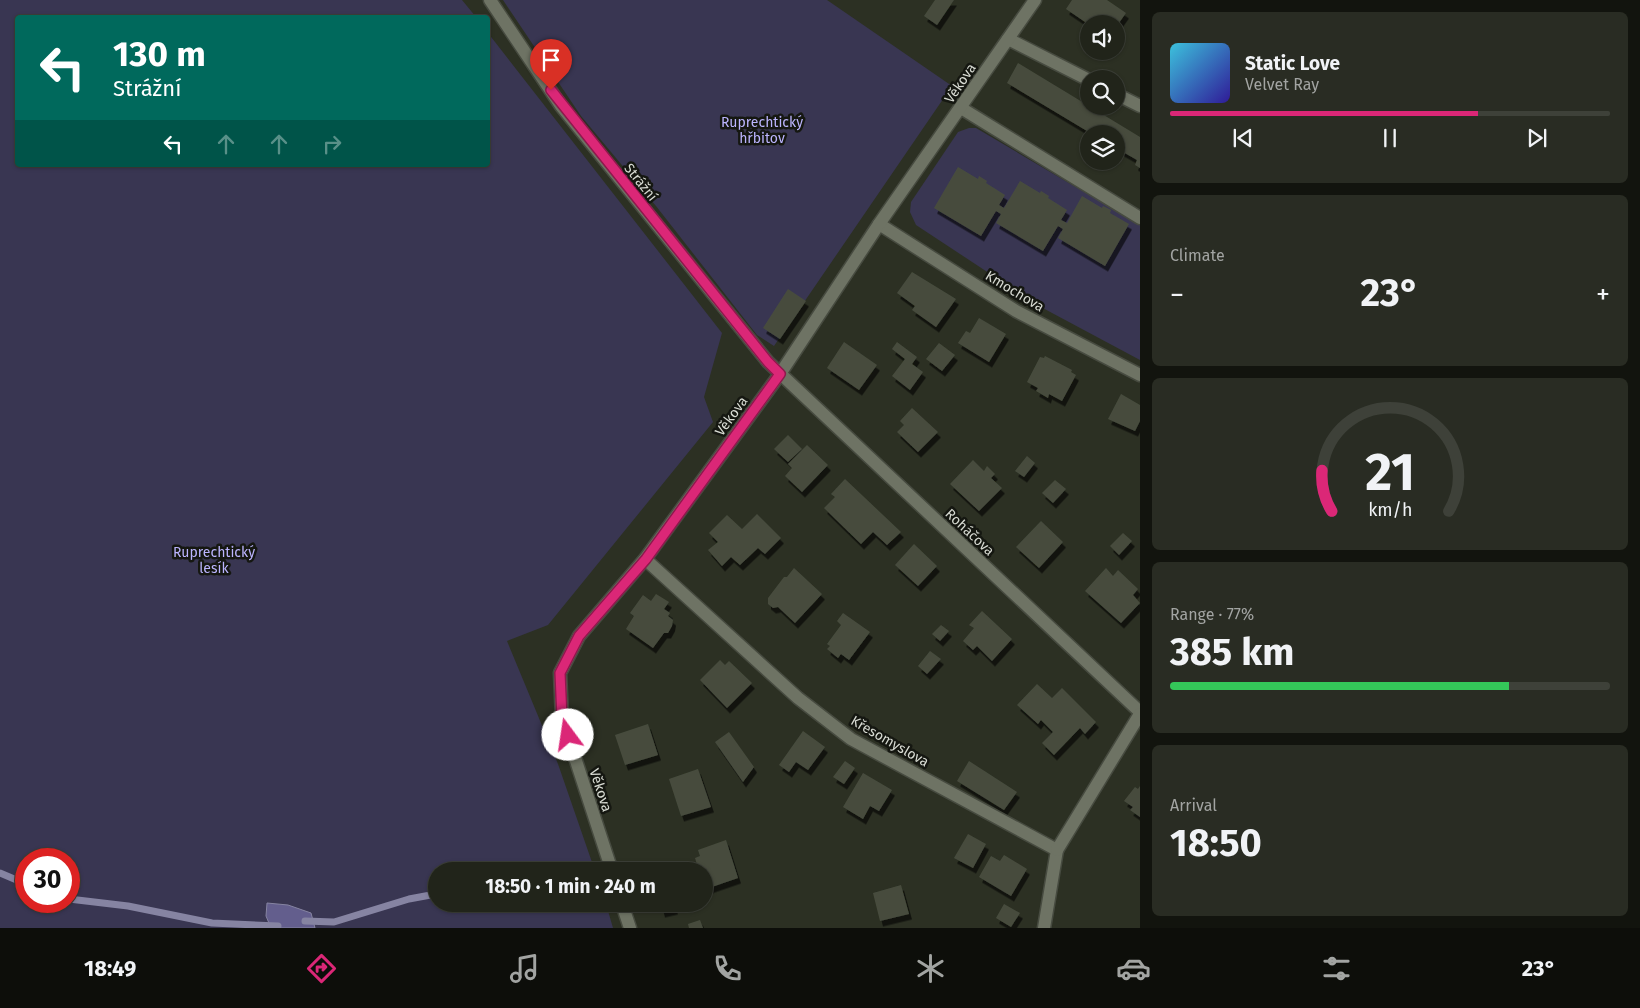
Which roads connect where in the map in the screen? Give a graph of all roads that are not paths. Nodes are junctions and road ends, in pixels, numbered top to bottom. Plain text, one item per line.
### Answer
1 (490, 0) edge
2 (1034, 0) edge
3 (1008, 39) junction
4 (1080, 75) edge
5 (1125, 98) edge
6 (1140, 106) edge
7 (961, 108) junction
8 (1140, 218) edge
9 (879, 224) junction
10 (780, 374) junction
11 (1140, 375) edge
12 (646, 559) junction
13 (1140, 713) edge
14 (1057, 850) junction
15 (609, 862) edge
16 (625, 912) edge
17 (630, 928) edge
18 (1044, 928) edge

1 - 10 street, Strážní
2 - 3 street, Věkova
3 - 4 street
3 - 7 street, Věkova
5 - 6 street
7 - 8 street
7 - 9 street, Věkova
9 - 10 street, Věkova
9 - 11 street, Kmochova
10 - 12 street, Věkova
10 - 13 street, Roháčova
12 - 14 street, Křesomyslova
12 - 15 street, Věkova
13 - 14 street, Roháčova
14 - 18 street
16 - 17 street

